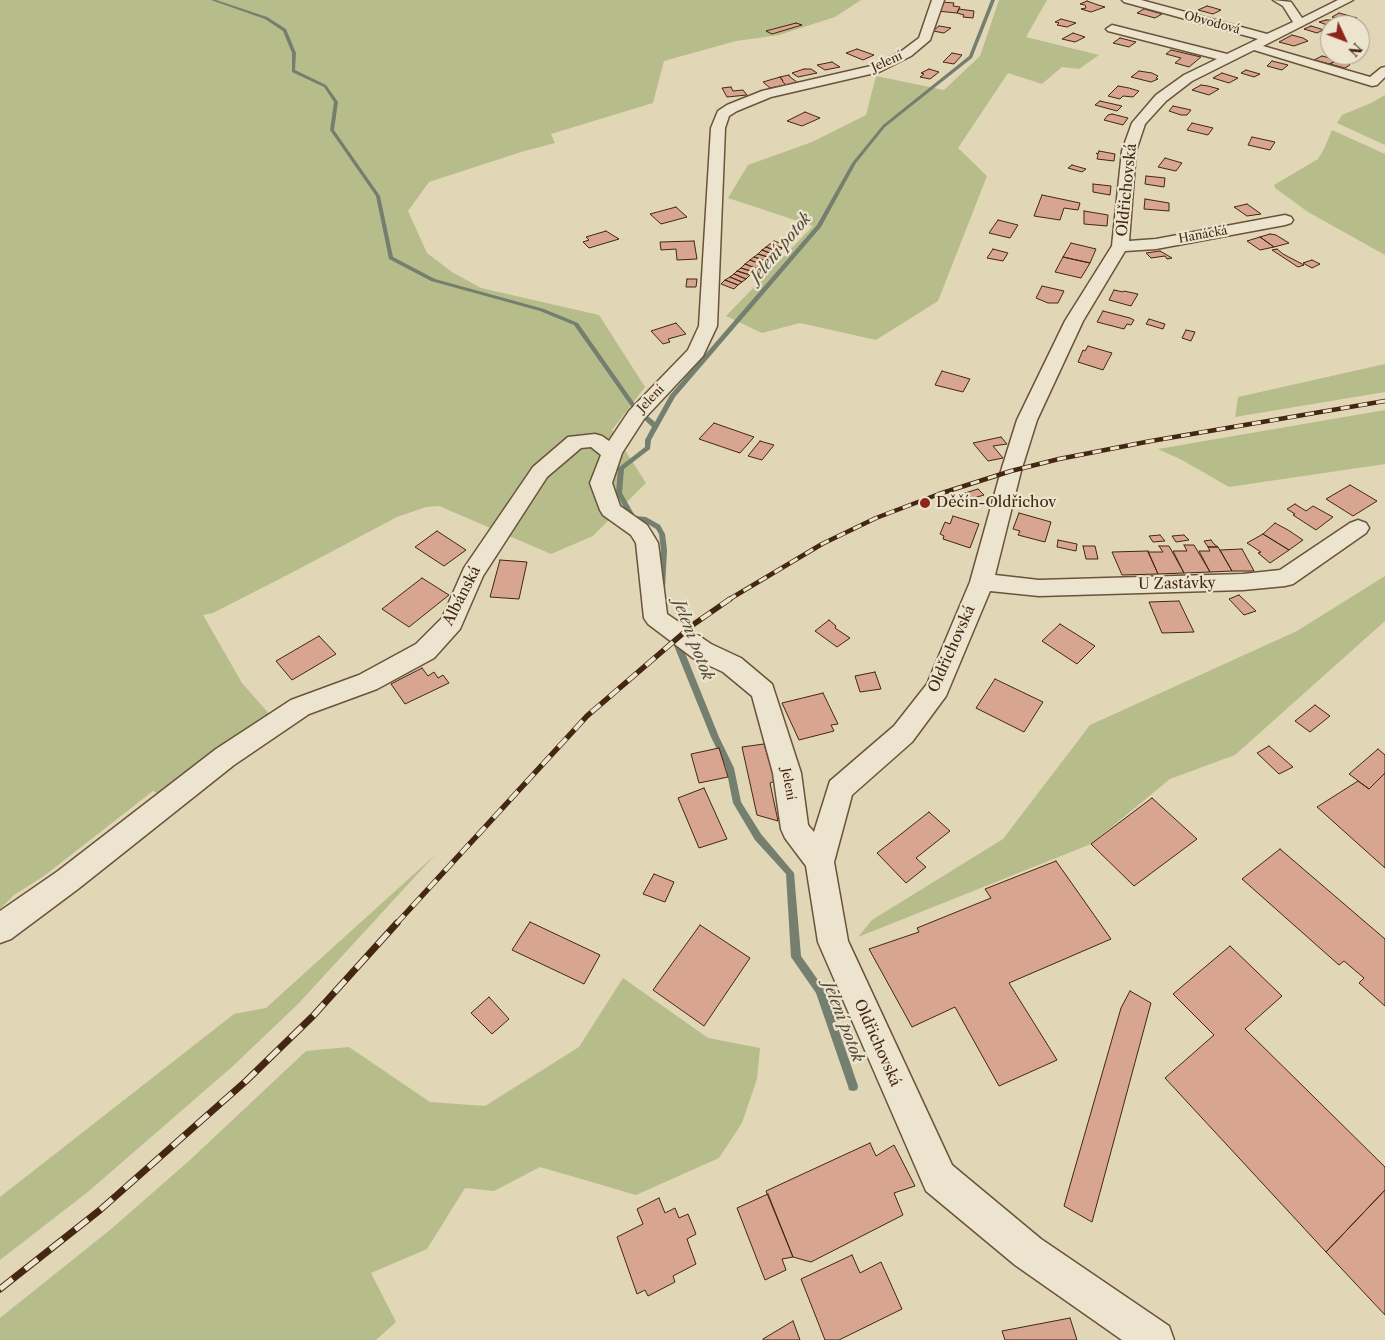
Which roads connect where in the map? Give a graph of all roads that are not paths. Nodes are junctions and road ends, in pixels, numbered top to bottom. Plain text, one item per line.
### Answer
1 (938, 0) edge
2 (1128, 0) edge
3 (1279, 0) edge
4 (1347, 0) edge
5 (1299, 22) junction
6 (1112, 29) dead end
7 (1267, 38) junction
8 (1252, 46) junction
9 (1227, 58) junction
10 (1385, 71) edge
11 (1285, 220) dead end
12 (1120, 246) junction
13 (612, 453) junction
14 (1358, 528) dead end
15 (982, 582) junction
16 (820, 862) junction
17 (0, 929) edge
18 (1155, 1340) edge

1 - 13 street, Jelení
2 - 7 street, Obvodová
3 - 5 street
4 - 5 street, Oldřichovská
5 - 7 street, Oldřichovská
6 - 9 street
7 - 8 street, Oldřichovská
8 - 9 street, Oldřichovská
8 - 10 street
9 - 12 street, Oldřichovská
11 - 12 street, Hanácká
12 - 15 street, Oldřichovská
13 - 16 street, Jelení
13 - 17 street, Albánská
14 - 15 street, U Zastávky
15 - 16 street, Oldřichovská
16 - 18 street, Oldřichovská

